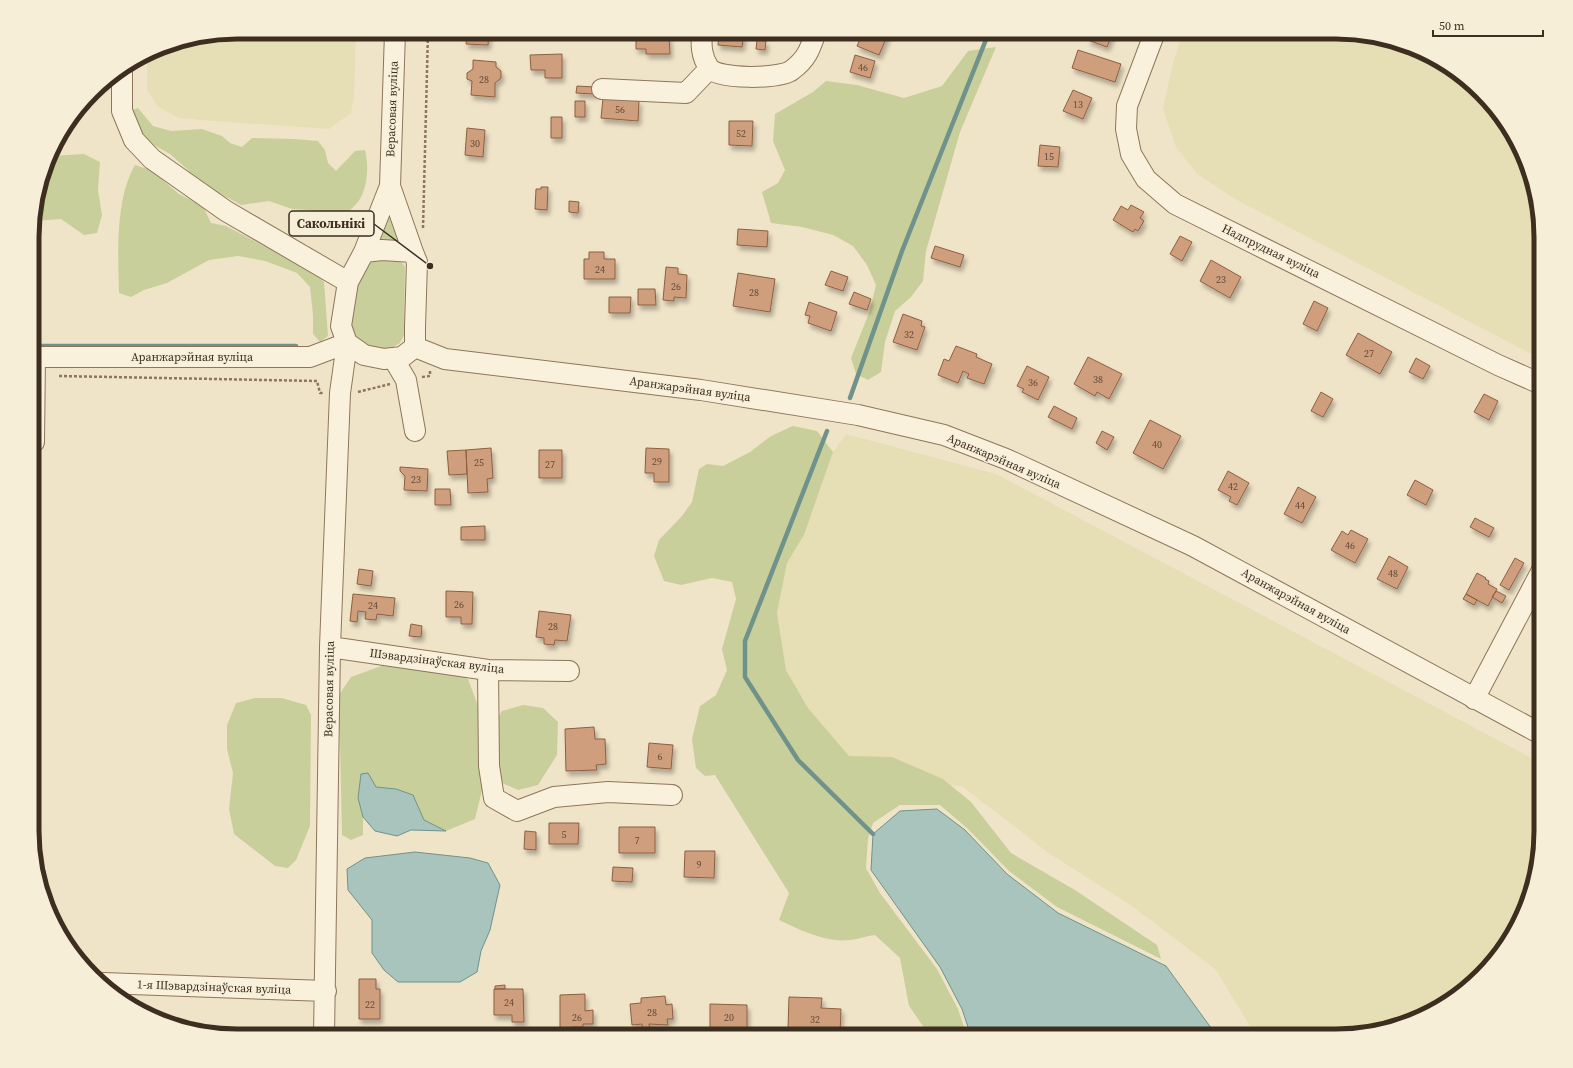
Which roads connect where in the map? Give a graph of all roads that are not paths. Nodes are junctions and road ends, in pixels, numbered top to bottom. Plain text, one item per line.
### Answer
1 (395, 39) edge
2 (702, 39) edge
3 (813, 39) edge
4 (1152, 39) edge
5 (709, 69) junction
6 (122, 76) edge
7 (602, 89) dead end
8 (390, 186) junction
9 (418, 244) junction
10 (364, 252) junction
11 (348, 282) junction
12 (347, 343) junction
13 (422, 350) junction
14 (393, 358) junction
15 (39, 363) edge
16 (1534, 381) edge
17 (415, 431) dead end
18 (1534, 585) edge
19 (330, 648) junction
20 (488, 670) junction
21 (568, 671) dead end
22 (1474, 699) junction
23 (1534, 730) edge
24 (672, 795) dead end
25 (110, 983) edge
26 (326, 991) junction
27 (324, 1029) edge

1 - 8 street, Верасовая вуліца
2 - 5 street
3 - 5 street
4 - 16 street, Надпрудная вуліца
5 - 7 street
6 - 11 street
8 - 9 street, Верасовая вуліца
8 - 10 street, Верасовая вуліца
9 - 10 street
9 - 13 street, Верасовая вуліца
10 - 11 street, Верасовая вуліца
11 - 12 street, Верасовая вуліца
12 - 14 street
12 - 15 street, Аранжарэйная вуліца
12 - 19 street, Верасовая вуліца
13 - 14 street
13 - 22 street, Аранжарэйная вуліца
14 - 17 street
18 - 22 street
19 - 20 street, Шэвардзінаўская вуліца
19 - 26 street, Верасовая вуліца
20 - 21 street, Шэвардзінаўская вуліца
20 - 24 street
22 - 23 street, Аранжарэйная вуліца
25 - 26 street, 1-я Шэвардзінаўская вуліца
26 - 27 street, Верасовая вуліца

